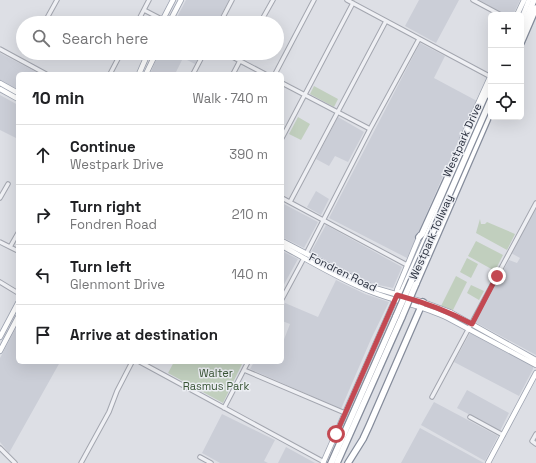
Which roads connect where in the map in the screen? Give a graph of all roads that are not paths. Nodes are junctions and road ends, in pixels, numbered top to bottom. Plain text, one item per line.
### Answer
1 (57, 0) edge
2 (149, 0) edge
3 (173, 0) edge
4 (181, 0) edge
5 (232, 0) edge
6 (273, 0) edge
7 (314, 0) edge
8 (347, 0) edge
9 (473, 0) edge
10 (524, 0) edge
11 (530, 0) edge
12 (534, 0) edge
13 (353, 4) junction
14 (536, 8) edge
15 (144, 10) junction
16 (495, 12) edge
17 (518, 12) edge
18 (524, 13) edge
19 (48, 16) edge
20 (141, 16) edge
21 (154, 16) edge
22 (165, 16) edge
23 (173, 16) edge
24 (224, 16) edge
25 (264, 16) edge
26 (524, 18) edge
27 (386, 21) junction
28 (524, 24) edge
29 (524, 36) edge
30 (419, 39) junction
31 (0, 49) edge
32 (284, 57) edge
33 (16, 58) edge
34 (20, 60) edge
35 (117, 60) edge
36 (145, 60) edge
37 (151, 60) edge
38 (200, 60) edge
39 (282, 60) edge
40 (240, 61) joint
41 (42, 72) edge
42 (111, 72) edge
43 (140, 72) edge
44 (147, 72) edge
45 (194, 72) edge
46 (234, 72) edge
47 (261, 72) edge
48 (276, 72) edge
49 (488, 76) edge
50 (0, 84) edge
51 (284, 84) edge
52 (488, 84) edge
53 (488, 84) edge
54 (0, 89) edge
55 (16, 92) edge
56 (305, 96) junction
57 (488, 96) edge
58 (16, 98) edge
59 (488, 106) edge
60 (338, 112) junction
61 (488, 118) edge
62 (488, 119) edge
63 (370, 130) junction
64 (284, 134) edge
65 (8, 184) dead end
66 (0, 198) edge
67 (284, 199) edge
68 (290, 202) junction
69 (442, 202) junction
70 (536, 203) edge
71 (324, 220) junction
72 (421, 235) junction
73 (16, 236) edge
74 (0, 242) edge
75 (284, 242) edge
76 (10, 247) junction
77 (284, 247) edge
78 (16, 250) edge
79 (305, 256) junction
80 (416, 262) junction
81 (408, 265) junction
82 (342, 276) junction
83 (0, 282) edge
84 (16, 292) edge
85 (284, 295) edge
86 (396, 297) junction
87 (422, 305) junction
88 (16, 307) edge
89 (399, 316) junction
90 (16, 321) edge
91 (472, 324) junction
92 (469, 329) junction
93 (0, 337) edge
94 (500, 343) junction
95 (0, 351) edge
96 (536, 360) edge
97 (131, 364) edge
98 (144, 364) edge
99 (247, 364) edge
100 (536, 365) edge
101 (244, 370) junction
102 (536, 373) edge
103 (432, 397) dead end
104 (224, 408) junction
105 (345, 413) junction
106 (470, 417) dead end
107 (536, 434) edge
108 (503, 435) junction
109 (536, 444) edge
110 (0, 448) edge
111 (200, 457) dead end
112 (15, 463) edge
113 (81, 463) edge
114 (211, 463) edge
115 (324, 463) edge
116 (332, 463) edge
117 (337, 463) edge
118 (348, 463) edge
119 (488, 463) edge

1 - 19 street
2 - 15 street
3 - 22 main road
4 - 23 main road
5 - 24 street
6 - 25 street
7 - 32 street
8 - 13 street
9 - 16 street
10 - 17 main road
11 - 18 main road
12 - 26 highway
12 - 28 highway
13 - 27 street
13 - 56 street
14 - 29 highway
15 - 20 street
15 - 21 street
27 - 30 street
27 - 60 street
30 - 49 street
30 - 63 street
31 - 33 street
34 - 41 street
35 - 42 street
36 - 43 main road
37 - 44 main road
38 - 45 street
39 - 48 street
40 - 46 street
40 - 47 street
50 - 55 main road
51 - 56 street
52 - 72 highway
53 - 72 main road, Westpark Drive
54 - 58 main road
56 - 60 street
56 - 64 street
57 - 69 main road, Westpark Drive
59 - 89 highway, Westpark Tollway, bridge
60 - 63 street
60 - 68 street
61 - 69 highway
62 - 89 highway, Westpark Tollway, bridge
63 - 71 street
65 - 66 street
67 - 68 street
68 - 71 street
69 - 80 main road, Westpark Drive
70 - 91 street
71 - 79 street
71 - 81 street
72 - 80 main road
72 - 81 main road, Westpark Drive
73 - 76 street
74 - 76 street
75 - 79 main road, Fondren Road
76 - 78 street
77 - 79 main road, Fondren Road
79 - 82 main road, Fondren Road
79 - 82 main road, Fondren Road
79 - 85 street
80 - 86 main road, Westpark Drive
81 - 86 main road, Westpark Drive
82 - 86 main road, Fondren Road
83 - 84 street
86 - 87 main road, Fondren Road
86 - 105 main road, Westpark Drive
87 - 91 main road, Fondren Road
87 - 92 main road, Fondren Road
87 - 118 highway
88 - 93 main road
89 - 116 highway, Westpark Tollway
89 - 117 highway, Westpark Tollway
90 - 95 main road
91 - 92 street
91 - 94 main road, Fondren Road
92 - 94 main road, Fondren Road
92 - 103 street
94 - 96 main road, Fondren Road
94 - 100 main road, Fondren Road
97 - 113 street
98 - 104 street
99 - 101 street
101 - 104 street
101 - 105 street
102 - 108 main road
104 - 115 street
105 - 115 main road, Westpark Drive
106 - 108 street
107 - 109 street
108 - 119 main road
110 - 112 street
111 - 114 street

